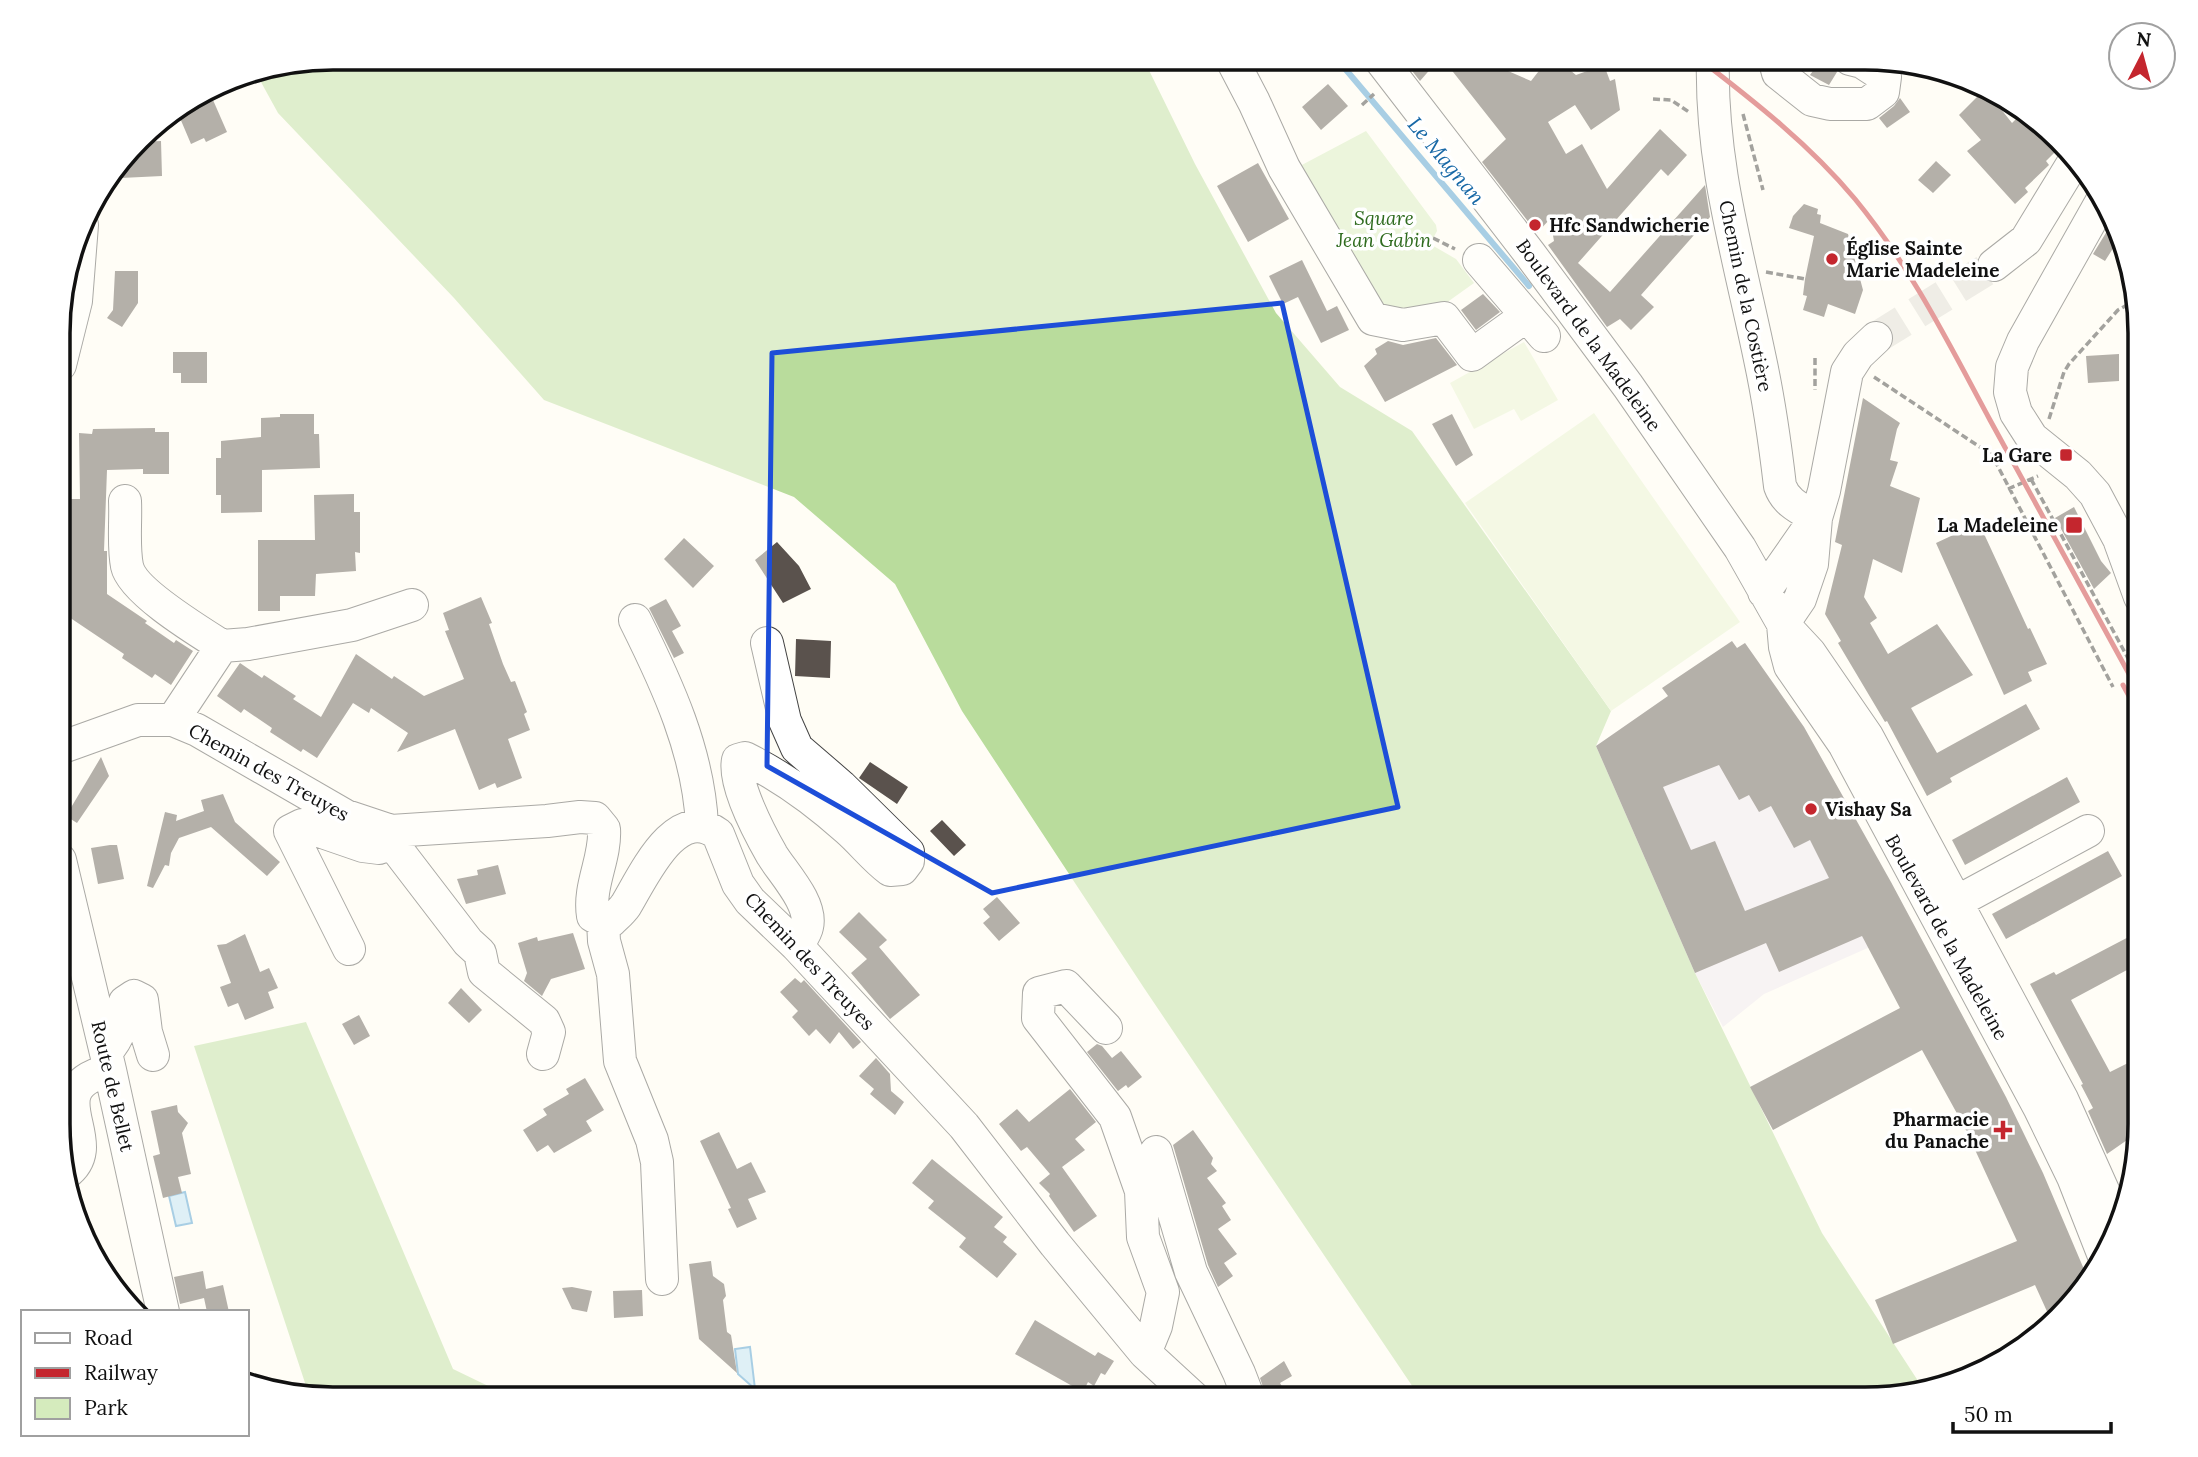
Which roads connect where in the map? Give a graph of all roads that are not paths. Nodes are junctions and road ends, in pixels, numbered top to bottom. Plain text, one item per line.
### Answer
1 (1237, 70) edge
2 (1388, 70) edge
3 (1713, 70) edge
4 (1777, 70) edge
5 (1876, 71) edge
6 (2070, 168) edge
7 (2097, 209) edge
8 (1479, 260) dead end
9 (1994, 265) tunnel mouth
10 (79, 266) edge
11 (71, 323) edge
12 (1876, 338) tunnel mouth
13 (125, 501) dead end
14 (1816, 518) junction
15 (2128, 564) edge
16 (1764, 592) junction
17 (412, 605) dead end
18 (635, 620) dead end
19 (1783, 624) junction
20 (767, 643) dead end
21 (222, 646) junction
22 (173, 720) junction
23 (70, 744) edge
24 (702, 826) junction
25 (2088, 831) dead end
26 (390, 837) junction
27 (70, 903) edge
28 (1946, 908) junction
29 (603, 921) junction
30 (797, 946) junction
31 (349, 948) dead end
32 (1106, 1028) dead end
33 (542, 1054) dead end
34 (153, 1055) dead end
35 (108, 1061) junction
36 (1156, 1153) dead end
37 (73, 1165) edge
38 (2113, 1212) edge
39 (2099, 1244) edge
40 (662, 1279) dead end
41 (163, 1310) edge
42 (1145, 1353) junction
43 (1182, 1387) edge
44 (1245, 1387) edge

1 - 8 street
2 - 16 street, Boulevard de la Madeleine
3 - 14 street, Chemin de la Costière
4 - 5 street
6 - 9 street
7 - 15 street
10 - 11 street
12 - 14 street
13 - 21 street
14 - 16 street
14 - 19 street
16 - 19 street, Boulevard de la Madeleine
17 - 21 street
18 - 24 street
19 - 28 street, Boulevard de la Madeleine
20 - 30 street
21 - 22 street
22 - 23 street, Chemin des Treuyes
22 - 26 street, Chemin des Treuyes
24 - 29 street
24 - 30 street, Chemin des Treuyes
25 - 28 street
26 - 29 street, Chemin des Treuyes
26 - 31 street
26 - 33 street
27 - 35 street, Route de Bellet
28 - 38 street, Boulevard de la Madeleine
28 - 39 street, Boulevard de la Madeleine
29 - 40 street
30 - 42 street, Chemin des Treuyes
32 - 42 street
34 - 35 street
35 - 37 street
35 - 41 street, Route de Bellet
36 - 44 street
42 - 43 street, Chemin des Treuyes

